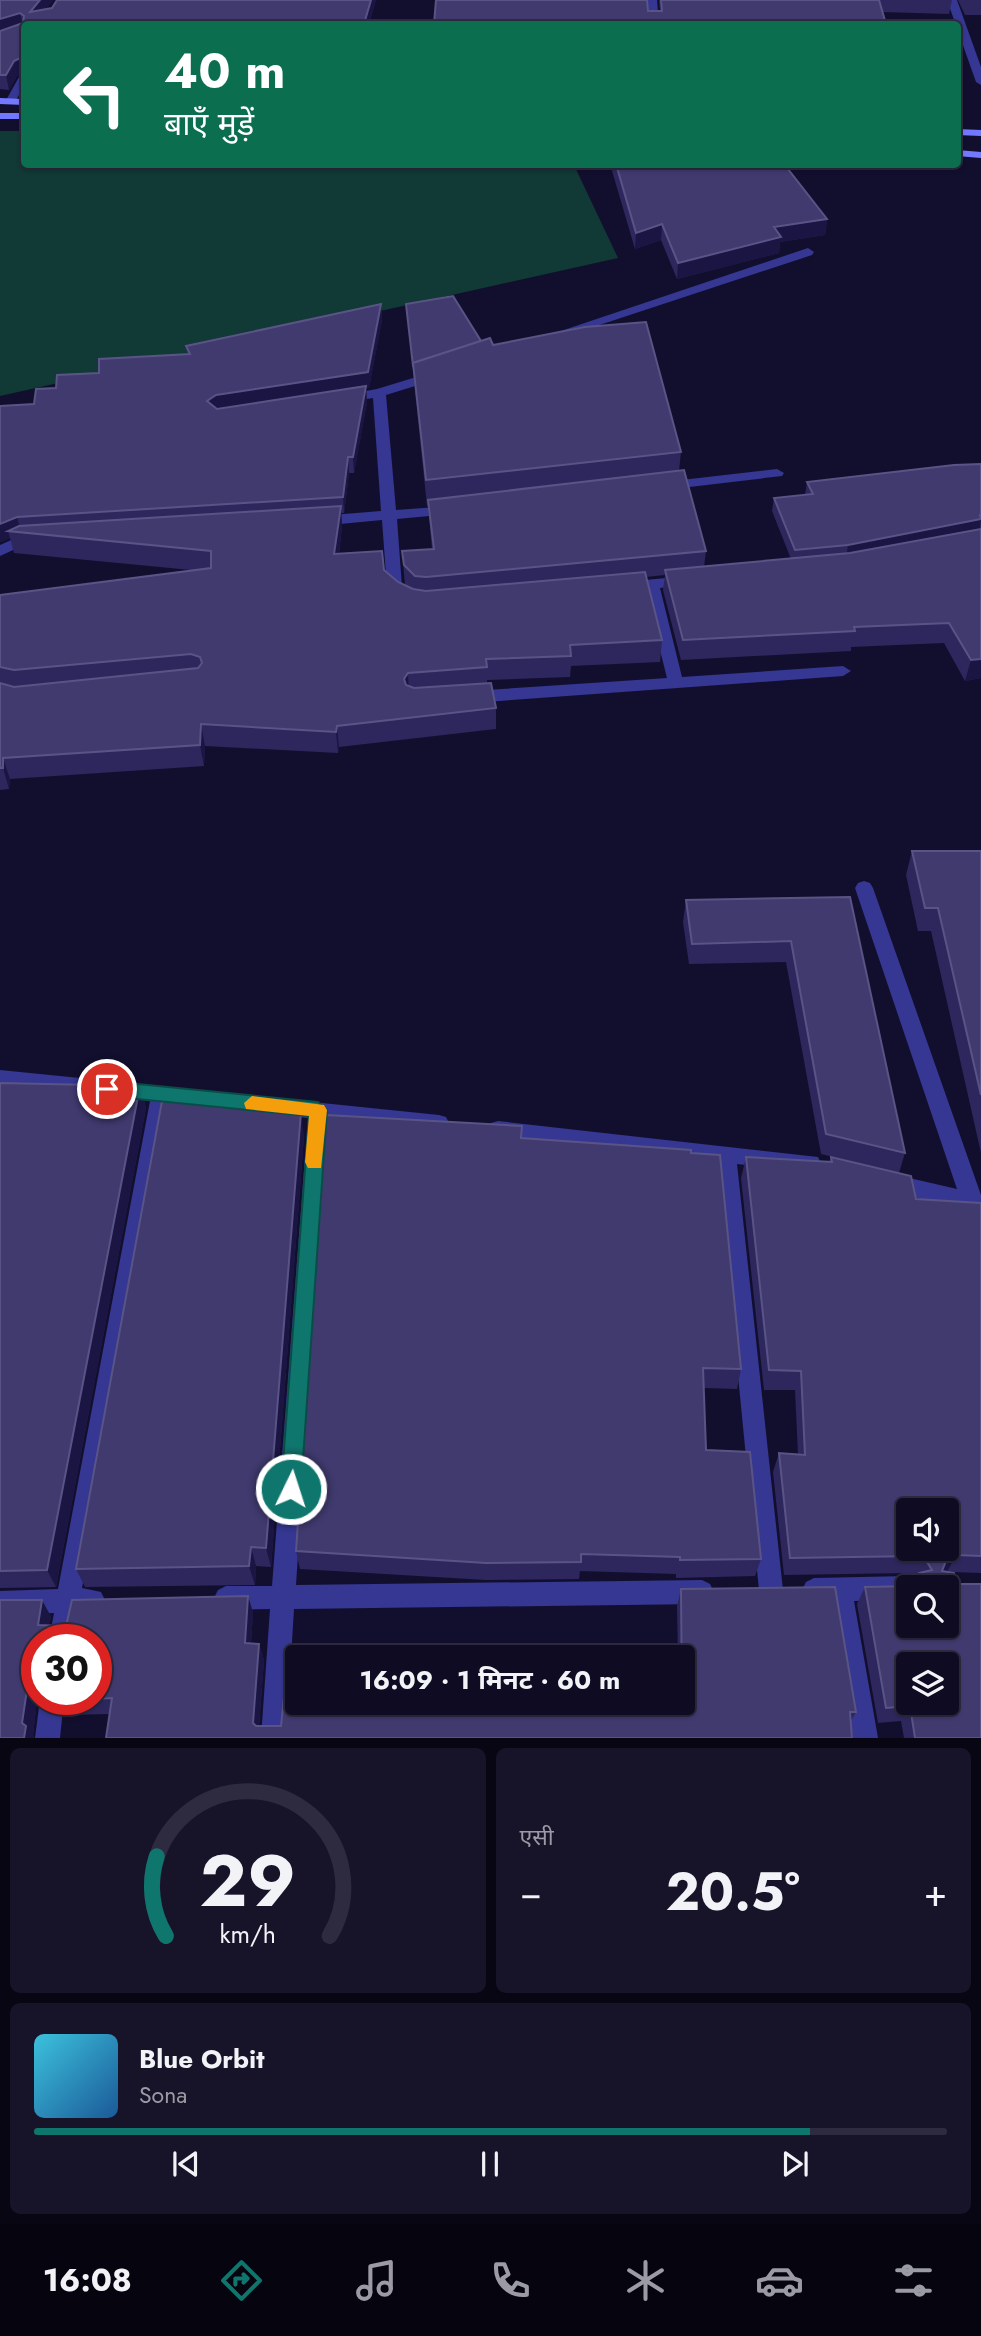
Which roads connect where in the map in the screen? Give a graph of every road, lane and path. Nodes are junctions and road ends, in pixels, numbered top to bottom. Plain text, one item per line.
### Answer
1 (652, 0) edge
2 (952, 0) edge
3 (654, 21) edge
4 (959, 21) edge
5 (961, 25) edge
6 (21, 81) edge
7 (981, 82) edge
8 (5, 102) edge
9 (0, 116) edge
10 (21, 116) edge
11 (961, 132) edge
12 (981, 133) edge
13 (961, 153) edge
14 (981, 155) edge
15 (808, 252) dead end
16 (535, 342) edge
17 (444, 372) edge
18 (379, 393) junction
19 (326, 402) edge
20 (777, 472) dead end
21 (653, 487) edge
22 (472, 507) edge
23 (389, 517) junction
24 (307, 522) edge
25 (48, 539) edge
26 (0, 551) edge
27 (703, 579) edge
28 (651, 584) junction
29 (611, 588) edge
30 (419, 604) edge
31 (843, 671) dead end
32 (676, 683) junction
33 (457, 698) edge
34 (864, 888) dead end
35 (0, 1078) edge
36 (161, 1094) junction
37 (318, 1110) junction
38 (454, 1124) edge
39 (481, 1127) edge
40 (726, 1153) junction
41 (826, 1167) edge
42 (879, 1179) edge
43 (976, 1203) edge
44 (896, 1588) edge
45 (840, 1589) junction
46 (771, 1590) junction
47 (283, 1598) junction
48 (202, 1599) edge
49 (67, 1600) junction
50 (121, 1600) edge
51 (0, 1603) edge
52 (63, 1624) edge
53 (50, 1715) edge
54 (47, 1738) edge
55 (273, 1738) edge
56 (866, 1738) edge

1 - 3 street
2 - 4 street
5 - 7 street
6 - 8 street
9 - 10 street
11 - 12 street
13 - 14 street
15 - 16 street
17 - 18 street
18 - 19 street
18 - 23 street
20 - 21 street
22 - 23 street
23 - 24 street
23 - 30 street
25 - 26 street
27 - 28 street
28 - 29 street
28 - 32 street
31 - 32 street
32 - 33 street
34 - 43 street
35 - 36 street
36 - 37 street
36 - 49 street
37 - 38 street
37 - 47 street
39 - 40 street
40 - 41 street
40 - 46 street
42 - 43 street
44 - 45 street
45 - 46 street
45 - 56 street
46 - 47 street
47 - 48 street
47 - 55 street
49 - 50 street
49 - 51 street
49 - 52 street
53 - 54 street

